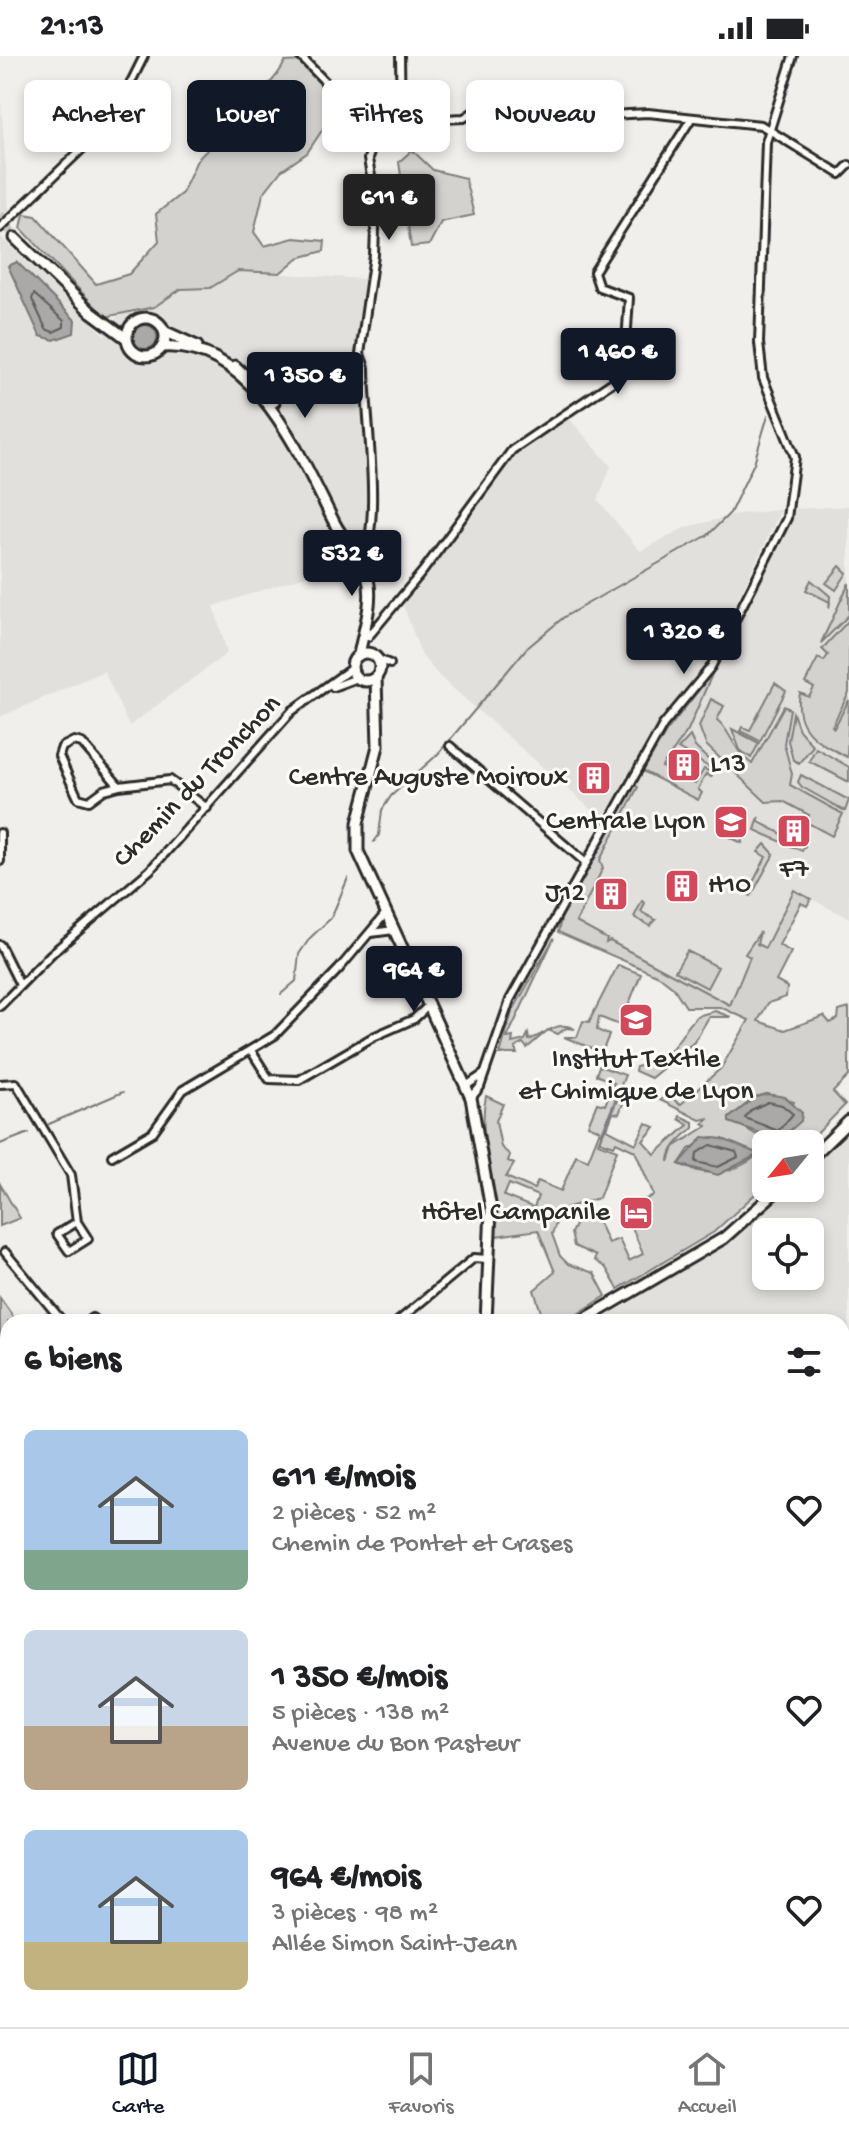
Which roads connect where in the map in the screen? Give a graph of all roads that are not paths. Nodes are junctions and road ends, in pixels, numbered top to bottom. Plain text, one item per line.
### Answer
1 (144, 56) edge
2 (300, 56) edge
3 (400, 56) edge
4 (793, 56) edge
5 (323, 80) edge
6 (400, 80) edge
7 (691, 119) junction
8 (450, 120) edge
9 (770, 128) junction
10 (370, 152) edge
11 (849, 165) edge
12 (0, 228) edge
13 (15, 238) tunnel mouth
14 (105, 323) junction
15 (131, 325) junction
16 (164, 331) junction
17 (126, 338) junction
18 (162, 347) junction
19 (300, 453) junction
20 (360, 563) junction
21 (385, 618) junction
22 (366, 628) junction
23 (359, 655) junction
24 (375, 657) junction
25 (378, 674) junction
26 (357, 676) junction
27 (379, 713) junction
28 (450, 746) dead end
29 (119, 786) junction
30 (207, 808) junction
31 (0, 833) edge
32 (0, 861) edge
33 (586, 863) junction
34 (386, 913) junction
35 (394, 930) junction
36 (371, 933) junction
37 (0, 945) edge
38 (20, 985) junction
39 (429, 1005) junction
40 (0, 1006) edge
41 (414, 1019) junction
42 (435, 1019) junction
43 (252, 1052) junction
44 (484, 1074) junction
45 (0, 1084) edge
46 (466, 1086) junction
47 (471, 1098) junction
48 (849, 1121) edge
49 (824, 1145) edge
50 (112, 1156) dead end
51 (764, 1202) edge
52 (77, 1222) junction
53 (5, 1252) dead end
54 (487, 1259) junction
55 (56, 1314) edge
56 (407, 1314) edge
57 (486, 1314) edge
58 (594, 1314) edge

1 - 12 street
2 - 5 street
3 - 6 street
4 - 9 street
7 - 8 street
7 - 9 street
7 - 21 street
9 - 11 street
9 - 33 street
10 - 20 street
13 - 14 main road
14 - 15 main road
14 - 17 main road
15 - 16 main road
15 - 17 main road
16 - 18 main road
16 - 19 main road
17 - 18 main road
18 - 19 main road
19 - 20 main road
20 - 22 main road
21 - 22 street
21 - 22 street
22 - 23 main road
22 - 24 main road
23 - 24 main road
23 - 26 main road
24 - 25 main road
25 - 26 main road
25 - 27 main road
26 - 27 main road
26 - 30 street, Chemin du Tronchon
27 - 34 main road
28 - 33 street
29 - 29 street
29 - 30 street
30 - 38 street, Chemin du Tronchon
31 - 32 street
33 - 44 street
34 - 35 main road
34 - 36 street
35 - 36 street
35 - 39 main road
36 - 43 street
37 - 38 street
38 - 40 street, Chemin du Tronchon
39 - 41 street
39 - 42 main road
41 - 42 street
41 - 43 street
42 - 46 main road
43 - 50 street
44 - 46 street
44 - 47 street
45 - 52 street
46 - 47 main road
47 - 54 main road
48 - 49 main road
51 - 58 main road
52 - 52 street
53 - 55 street
54 - 56 street
54 - 57 main road

